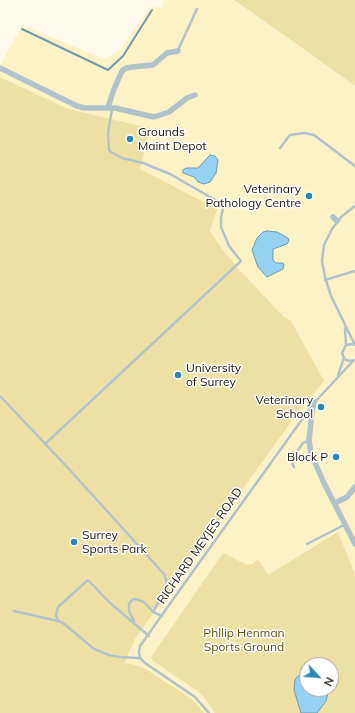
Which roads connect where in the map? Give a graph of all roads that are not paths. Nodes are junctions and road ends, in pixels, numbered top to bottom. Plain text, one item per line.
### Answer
1 (197, 10) dead end
2 (178, 51) joint
3 (0, 68) edge
4 (195, 96) dead end
5 (110, 107) junction
6 (280, 148) dead end
7 (355, 166) edge
8 (355, 206) edge
9 (355, 271) edge
10 (325, 280) junction
11 (345, 326) junction
12 (355, 344) edge
13 (346, 345) junction
14 (344, 358) junction
15 (354, 360) edge
16 (337, 378) junction
17 (0, 396) edge
18 (314, 402) junction
19 (310, 440) junction
20 (45, 444) junction
21 (294, 467) dead end
22 (355, 487) edge
23 (335, 503) junction
24 (345, 524) junction
25 (307, 544) dead end
26 (355, 544) edge
27 (14, 611) dead end
28 (153, 612) junction
29 (162, 616) junction
30 (58, 621) junction
31 (138, 627) junction
32 (149, 636) junction
33 (140, 658) junction
34 (209, 713) edge

1 - 2 lane
2 - 5 street
3 - 5 street
4 - 5 street
5 - 20 lane
6 - 7 lane
8 - 10 lane
9 - 10 lane
10 - 11 lane
11 - 12 lane
11 - 13 lane, RICHARD MEYJES ROAD
12 - 13 lane
13 - 14 lane, RICHARD MEYJES ROAD
14 - 15 lane
14 - 16 lane, RICHARD MEYJES ROAD
15 - 16 lane, RICHARD MEYJES ROAD
16 - 18 lane, RICHARD MEYJES ROAD
17 - 20 lane
18 - 19 street
18 - 29 lane, RICHARD MEYJES ROAD
19 - 21 lane
19 - 23 street
20 - 28 lane
22 - 23 street
23 - 24 street
24 - 25 lane
24 - 26 street
27 - 30 lane
28 - 29 lane
28 - 31 lane
29 - 32 lane, RICHARD MEYJES ROAD
30 - 31 lane
30 - 33 lane
31 - 32 lane
32 - 33 lane, RICHARD MEYJES ROAD
33 - 34 lane

